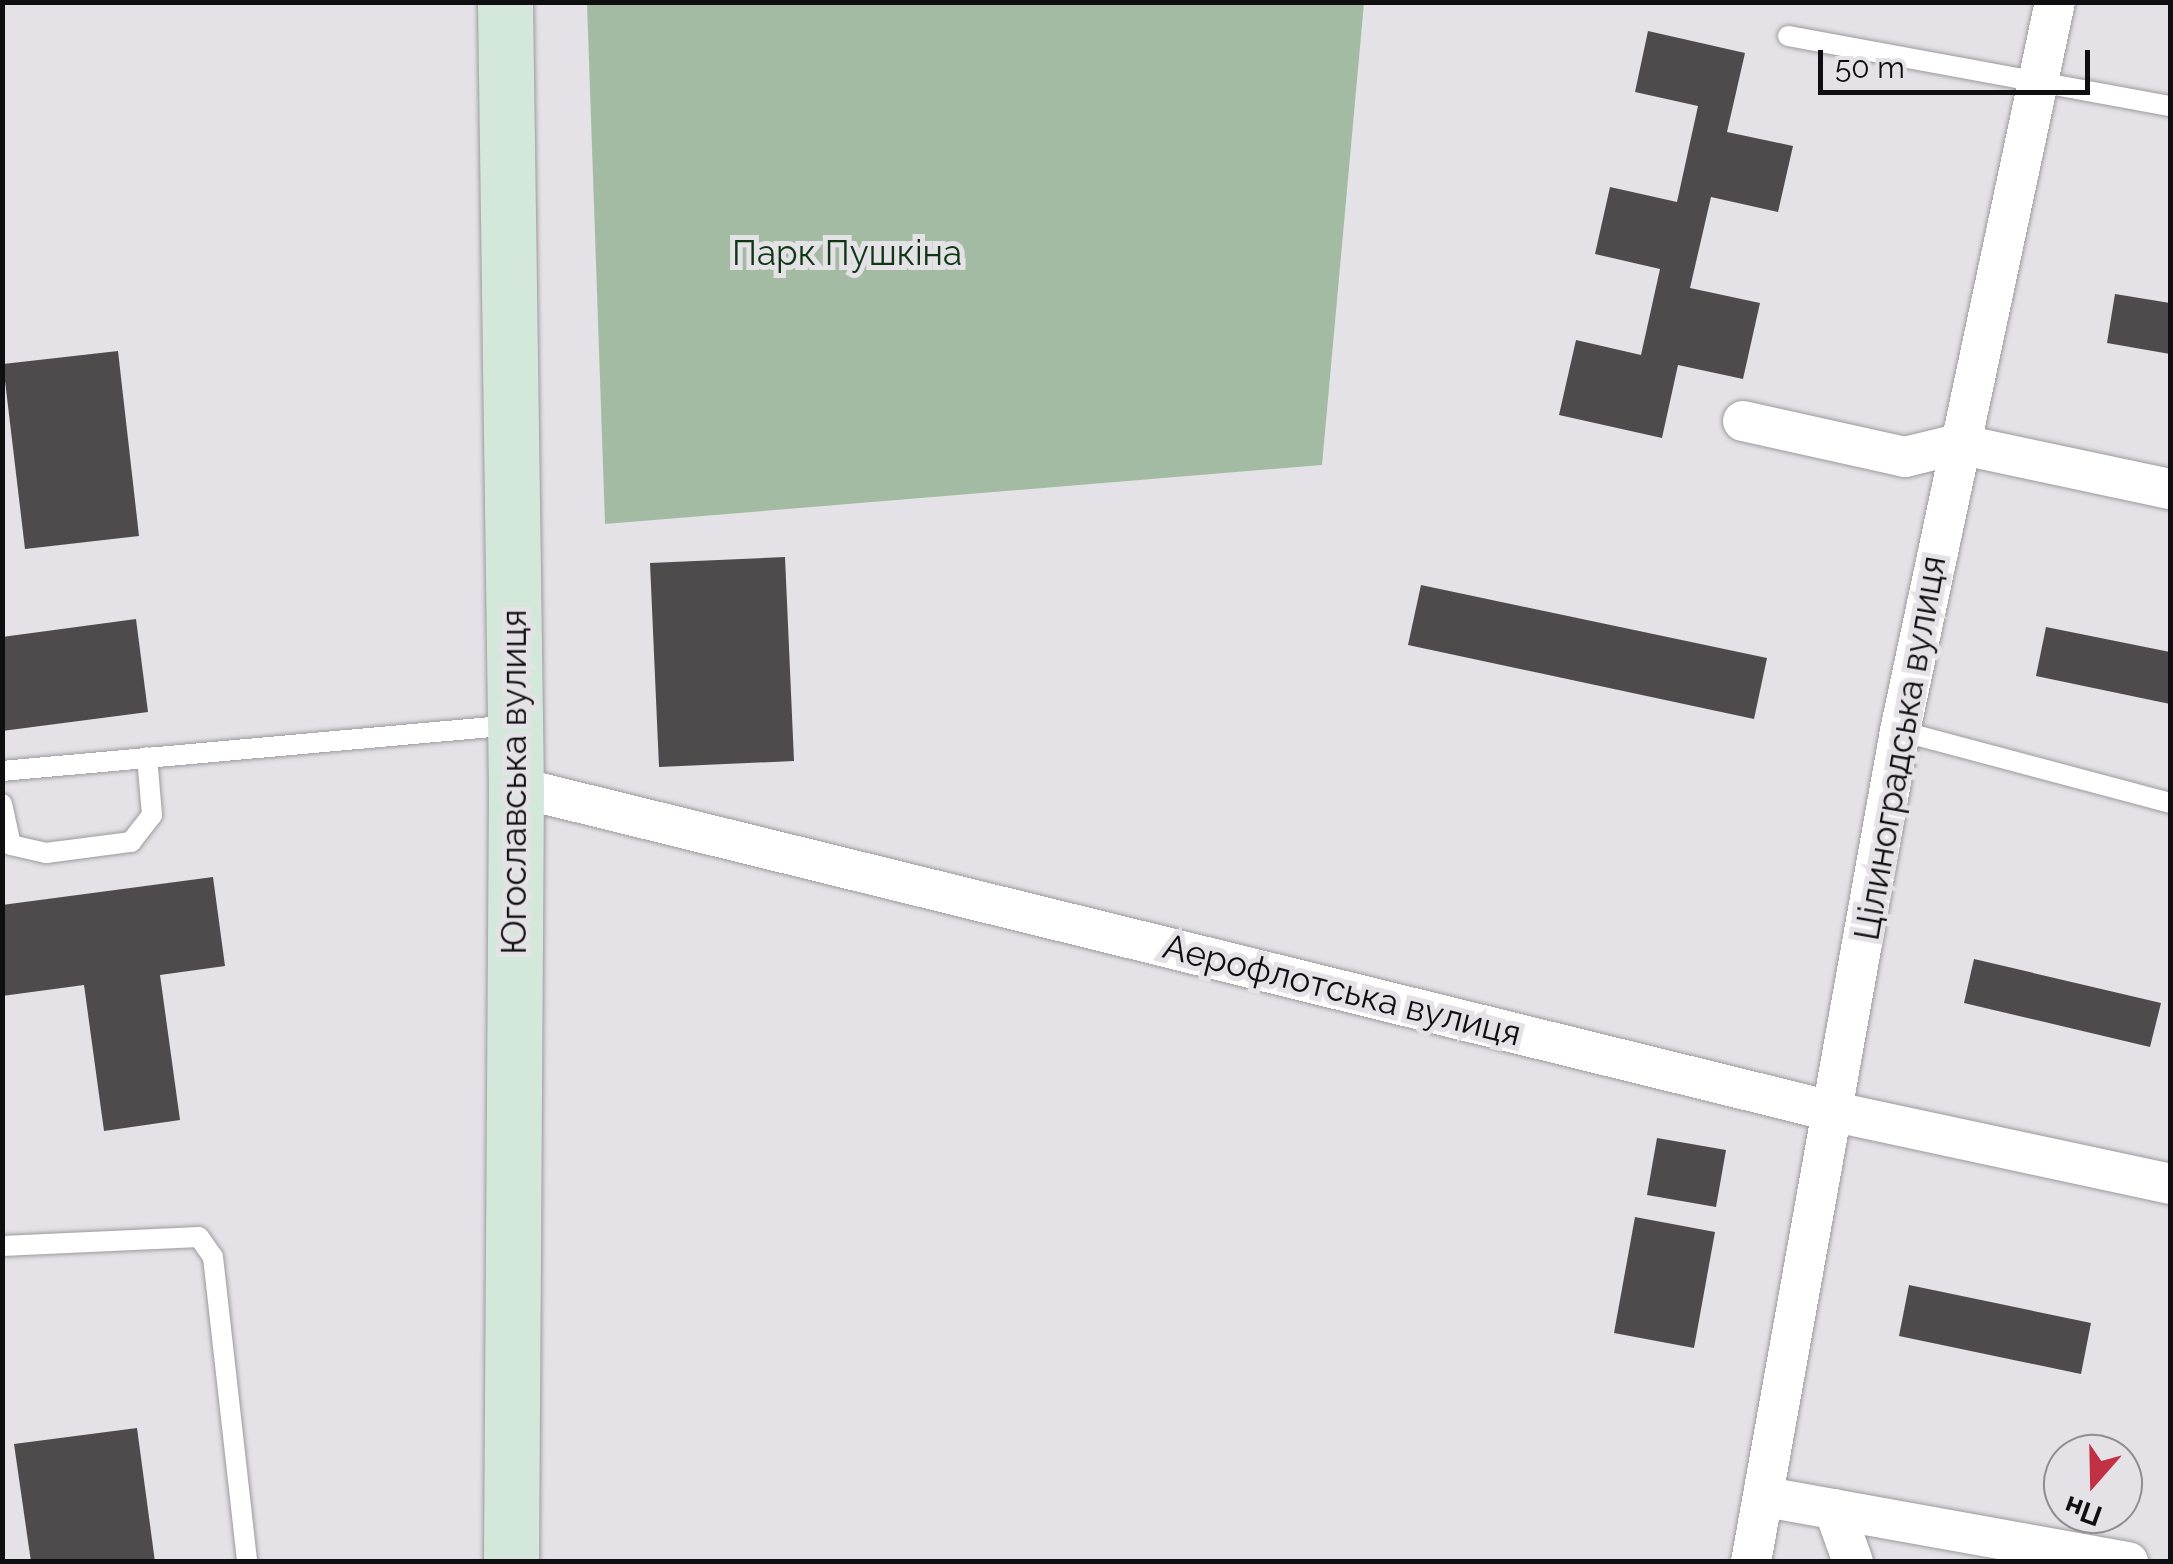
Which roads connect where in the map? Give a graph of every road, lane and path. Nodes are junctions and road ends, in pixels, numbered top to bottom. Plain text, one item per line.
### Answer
1 (505, 2) edge
2 (2055, 2) edge
3 (1788, 36) dead end
4 (2038, 77) junction
5 (2170, 106) edge
6 (1743, 421) dead end
7 (1958, 444) junction
8 (2170, 489) edge
9 (515, 725) junction
10 (1900, 731) junction
11 (147, 756) junction
12 (2, 771) edge
13 (516, 787) junction
14 (2170, 803) edge
15 (2, 804) edge
16 (1835, 1112) junction
17 (2170, 1184) edge
18 (2, 1246) edge
19 (1766, 1497) junction
20 (1834, 1509) junction
21 (247, 1562) edge
22 (511, 1562) edge
23 (1751, 1562) edge
24 (1854, 1562) edge
25 (2128, 1562) edge

1 - 9 street, Югославська вулиця
2 - 4 street, Цілиноградська вулиця
3 - 4 lane
4 - 5 lane
4 - 7 street, Цілиноградська вулиця
6 - 7 street
7 - 8 street
7 - 10 street, Цілиноградська вулиця
9 - 11 lane
9 - 13 street, Югославська вулиця
10 - 14 lane
10 - 16 street, Цілиноградська вулиця
11 - 12 lane
11 - 15 lane
13 - 16 street, Аерофлотська вулиця
13 - 22 street, Югославська вулиця
16 - 17 street, Аерофлотська вулиця
16 - 19 street, Цілиноградська вулиця
18 - 21 lane
19 - 20 street
19 - 23 street, Цілиноградська вулиця
20 - 24 street
20 - 25 street

